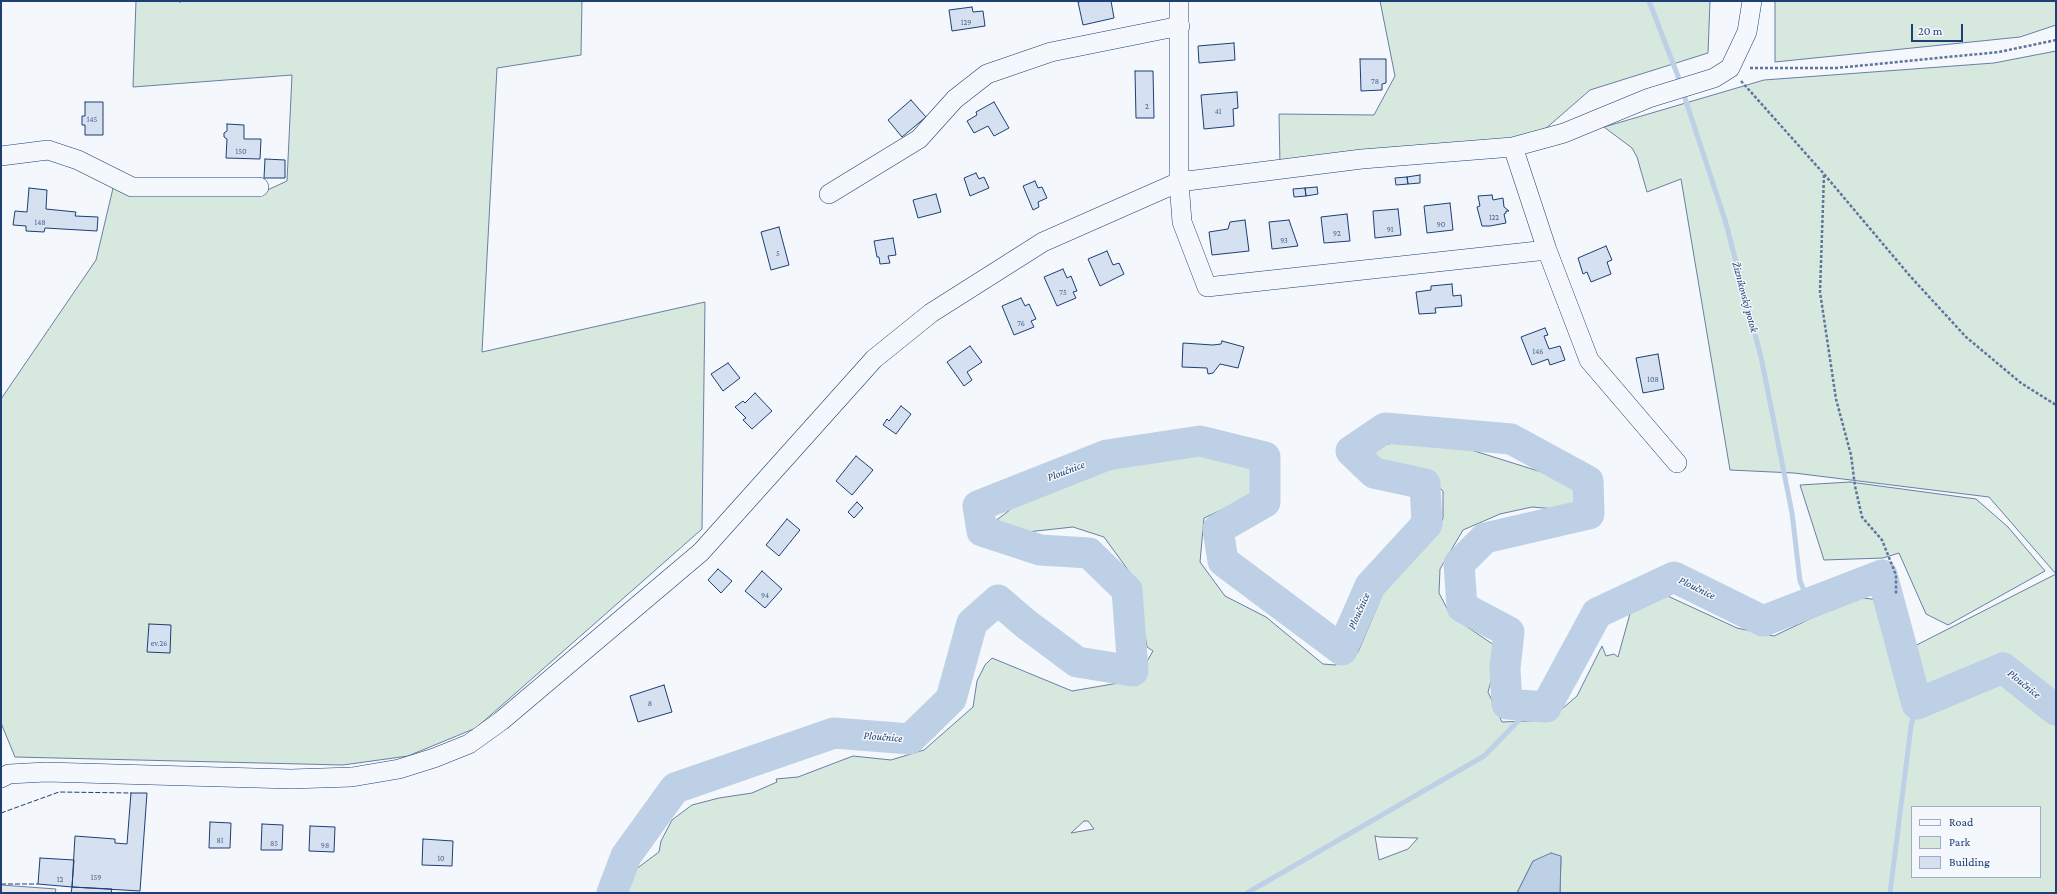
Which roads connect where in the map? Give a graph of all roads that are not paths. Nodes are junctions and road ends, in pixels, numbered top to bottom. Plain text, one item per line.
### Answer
1 (1179, 1) edge
2 (1752, 1) edge
3 (1180, 26) junction
4 (1513, 147) junction
5 (1, 156) edge
6 (1179, 182) junction
7 (259, 187) dead end
8 (829, 194) dead end
9 (1547, 250) junction
10 (1677, 464) dead end
11 (1, 778) edge

1 - 3 street
2 - 4 street
3 - 6 street
3 - 8 street
4 - 6 street
4 - 9 street
5 - 7 street
6 - 9 street
6 - 11 street
9 - 10 street

